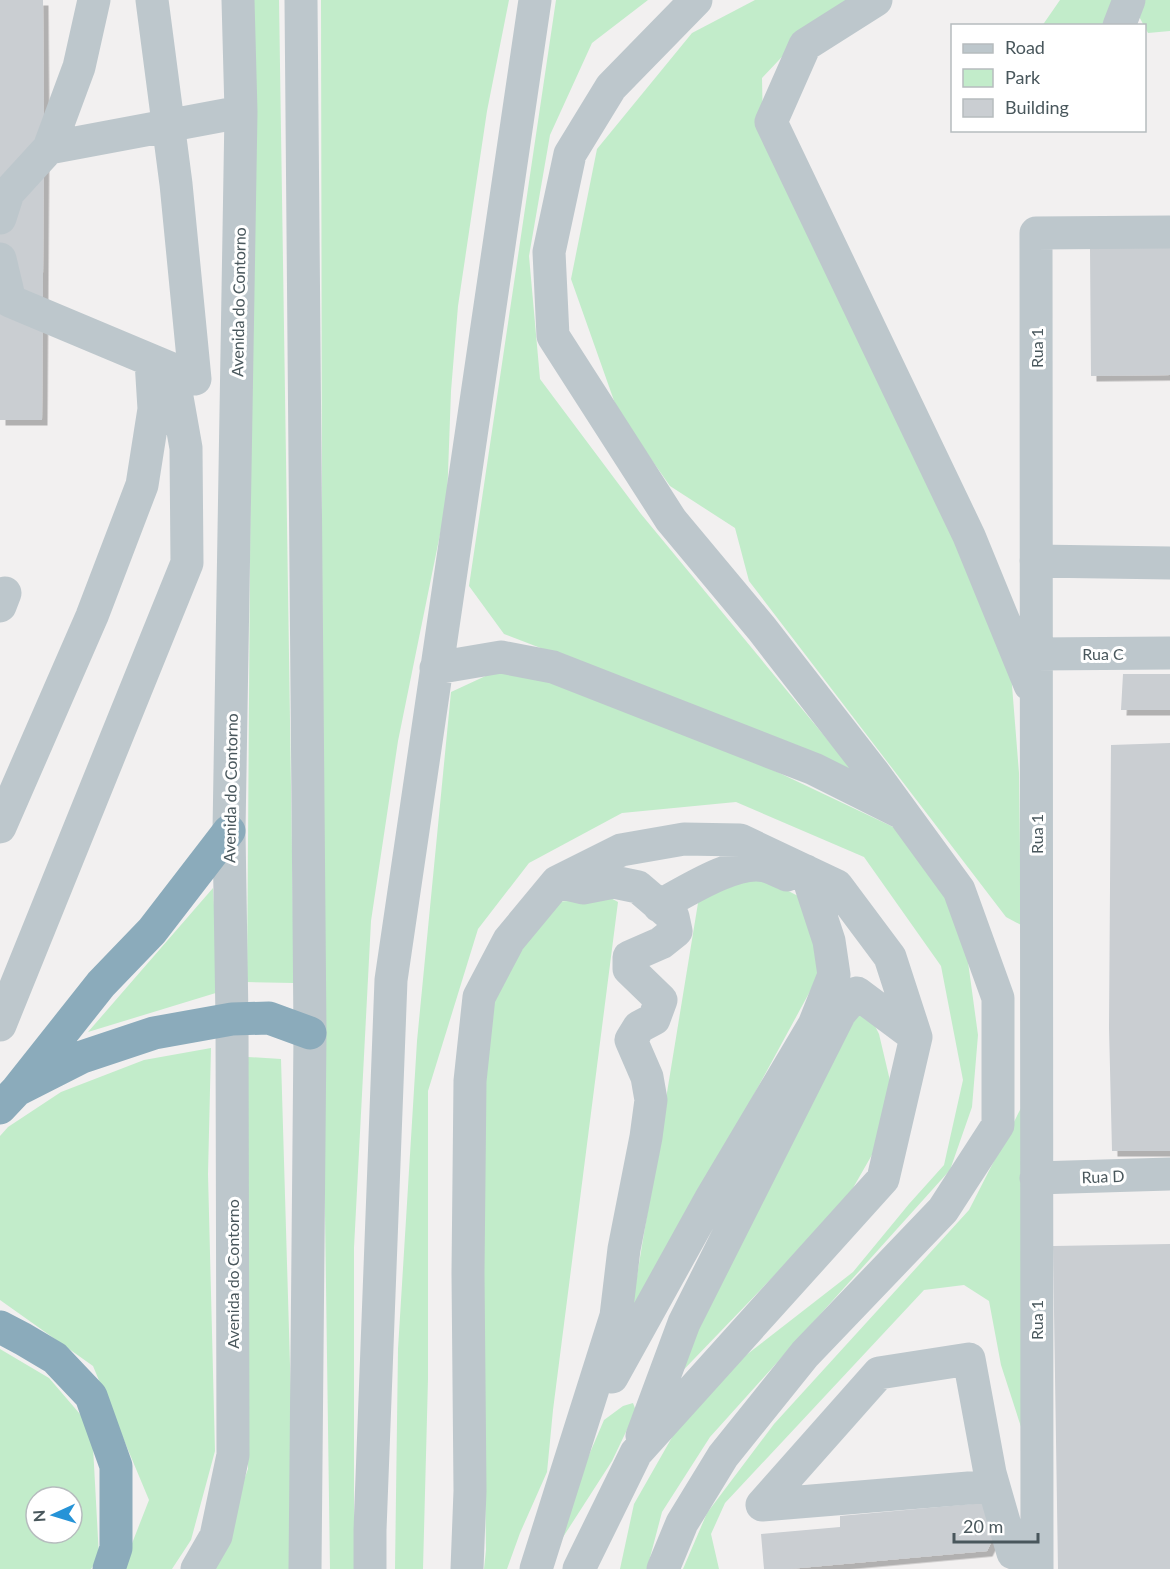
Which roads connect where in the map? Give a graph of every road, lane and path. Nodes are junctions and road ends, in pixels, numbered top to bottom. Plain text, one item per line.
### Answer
1 (94, 0) edge
2 (152, 0) edge
3 (238, 0) edge
4 (301, 0) edge
5 (535, 0) edge
6 (696, 0) edge
7 (876, 0) edge
8 (1129, 0) edge
9 (1120, 24) edge
10 (241, 112) junction
11 (49, 148) junction
12 (0, 218) edge
13 (1170, 232) edge
14 (0, 259) edge
15 (5, 299) edge
16 (173, 370) junction
17 (237, 397) junction
18 (1036, 561) junction
19 (1170, 563) edge
20 (1170, 653) edge
21 (1036, 654) junction
22 (436, 668) junction
23 (1036, 701) junction
24 (903, 814) junction
25 (0, 827) edge
26 (229, 831) junction
27 (807, 876) junction
28 (557, 882) junction
29 (659, 906) junction
30 (232, 1019) junction
31 (0, 1025) edge
32 (310, 1033) junction
33 (916, 1037) junction
34 (8, 1099) edge
35 (1170, 1174) edge
36 (1036, 1178) junction
37 (0, 1327) edge
38 (607, 1385) junction
39 (655, 1401) junction
40 (577, 1440) junction
41 (631, 1462) junction
42 (993, 1486) junction
43 (1037, 1564) edge
44 (109, 1569) edge
45 (197, 1569) edge
46 (305, 1569) edge
47 (370, 1569) edge
48 (467, 1569) edge
49 (536, 1569) edge
50 (579, 1569) edge
51 (601, 1569) edge
52 (663, 1569) edge

1 - 11 street
2 - 16 street
3 - 10 street, Avenida do Contorno
4 - 32 street
5 - 22 street
6 - 24 street
7 - 23 street
8 - 9 street
10 - 11 street
10 - 17 street, Avenida do Contorno
11 - 12 street
13 - 18 street, Rua 1
14 - 15 street
15 - 16 street
16 - 17 street
16 - 25 street
16 - 31 street
17 - 26 street, Avenida do Contorno
18 - 19 street
18 - 21 street, Rua 1
20 - 21 street, Rua C
21 - 23 street, Rua 1
22 - 24 street
22 - 47 street
23 - 36 street, Rua 1
24 - 52 street
26 - 30 street, Avenida do Contorno
26 - 34 highway
27 - 28 street
27 - 29 street
27 - 33 street
27 - 38 street
28 - 29 street
28 - 48 street
29 - 40 street
30 - 32 highway
30 - 34 highway
30 - 45 street, Avenida do Contorno
32 - 46 street
33 - 39 street
33 - 41 street
35 - 36 street, Rua D
36 - 43 street, Rua 1
37 - 44 highway
38 - 39 street
38 - 40 street
39 - 41 street
40 - 49 street
41 - 50 street
41 - 51 street
42 - 42 street
42 - 43 street

